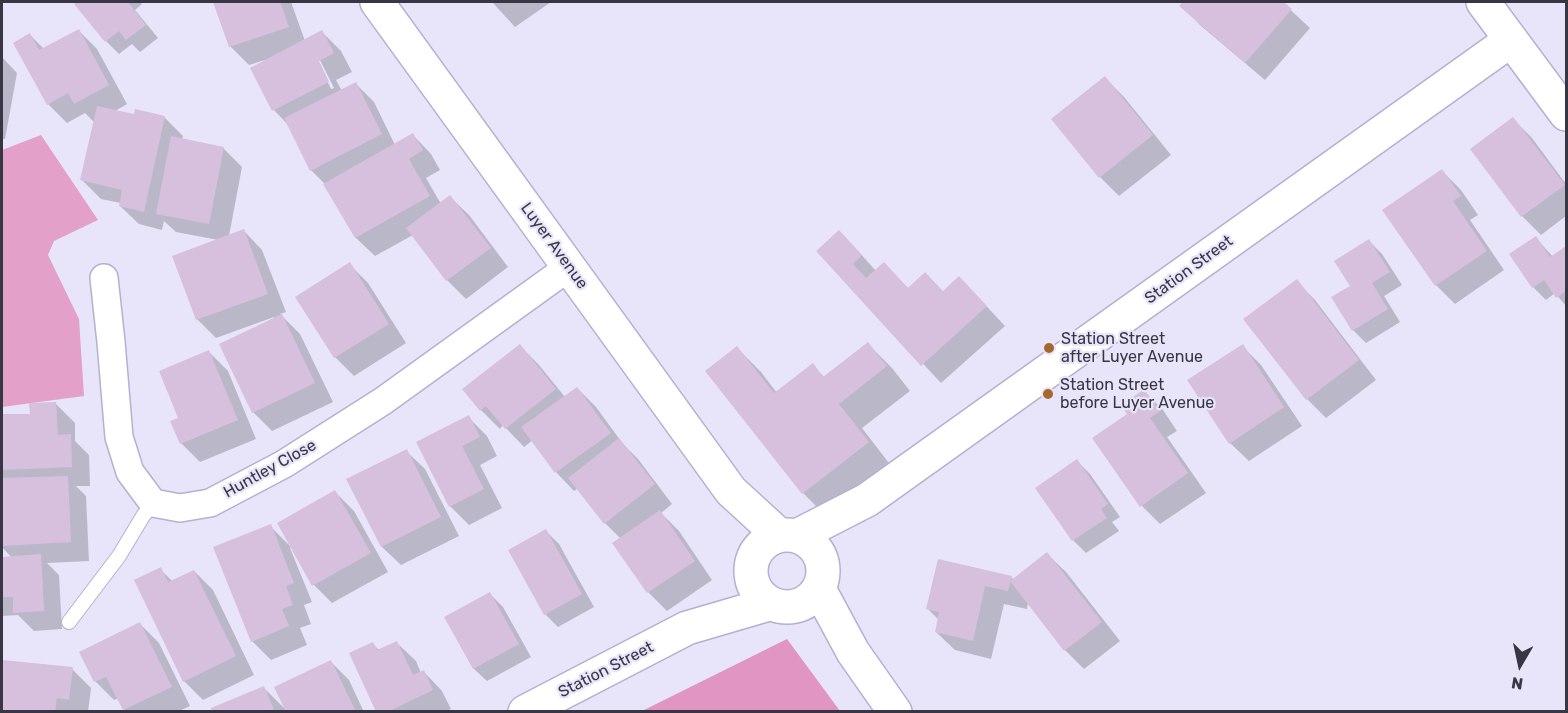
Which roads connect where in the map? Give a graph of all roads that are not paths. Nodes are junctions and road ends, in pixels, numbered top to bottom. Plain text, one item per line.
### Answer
1 (377, 2) edge
2 (1483, 2) edge
3 (1511, 40) junction
4 (1566, 114) edge
5 (569, 267) junction
6 (104, 278) dead end
7 (867, 500) junction
8 (153, 503) junction
9 (770, 550) junction
10 (821, 576) junction
11 (780, 606) junction
12 (69, 622) dead end
13 (687, 628) junction
14 (853, 652) junction
15 (525, 711) edge
16 (895, 711) edge

1 - 5 street, Luyer Avenue
2 - 3 street
3 - 4 street
3 - 7 street, Station Street
5 - 8 street, Huntley Close
5 - 9 street, Luyer Avenue
6 - 8 street
7 - 9 street, Station Street
7 - 10 street, Station Street
8 - 12 lane
9 - 10 street
9 - 11 street
9 - 13 street, Station Street
10 - 11 street
10 - 14 street
11 - 13 street, Station Street
11 - 14 street
13 - 15 street, Station Street
14 - 16 street

